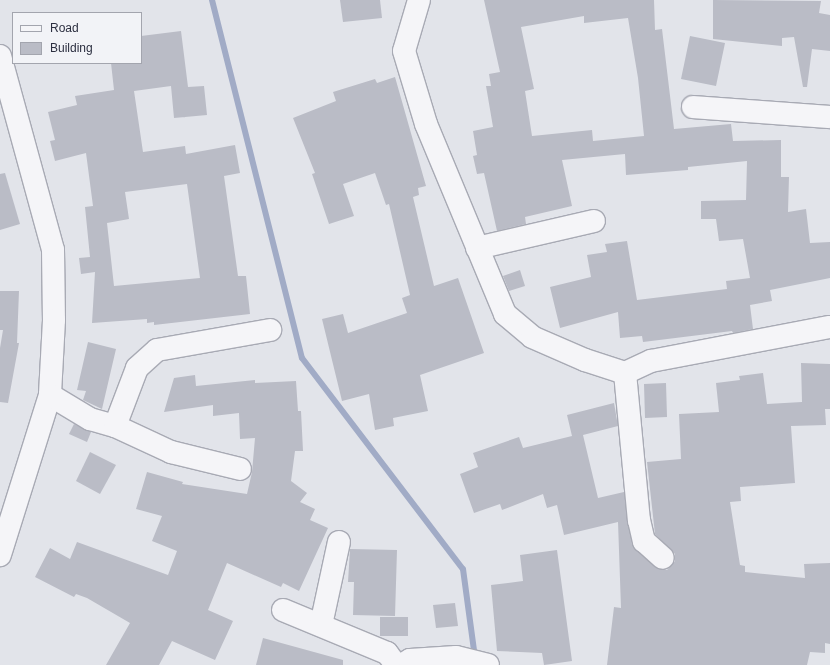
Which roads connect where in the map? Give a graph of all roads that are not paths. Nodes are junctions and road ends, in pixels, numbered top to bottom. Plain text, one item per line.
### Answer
1 (421, 0) edge
2 (0, 58) edge
3 (694, 107) dead end
4 (830, 117) edge
5 (594, 221) dead end
6 (477, 248) junction
7 (830, 327) edge
8 (270, 330) dead end
9 (625, 373) junction
10 (50, 395) junction
11 (115, 426) junction
12 (240, 469) dead end
13 (339, 542) dead end
14 (0, 554) edge
15 (663, 558) dead end
16 (283, 610) dead end
17 (321, 625) junction
18 (396, 665) edge
19 (401, 665) edge
20 (488, 665) edge

1 - 6 street
2 - 10 street
3 - 4 street
5 - 6 street
6 - 9 street
7 - 9 street
8 - 11 street
9 - 15 street
10 - 11 street
10 - 14 street
11 - 12 street
13 - 17 street
16 - 17 street
17 - 18 street
19 - 20 street

